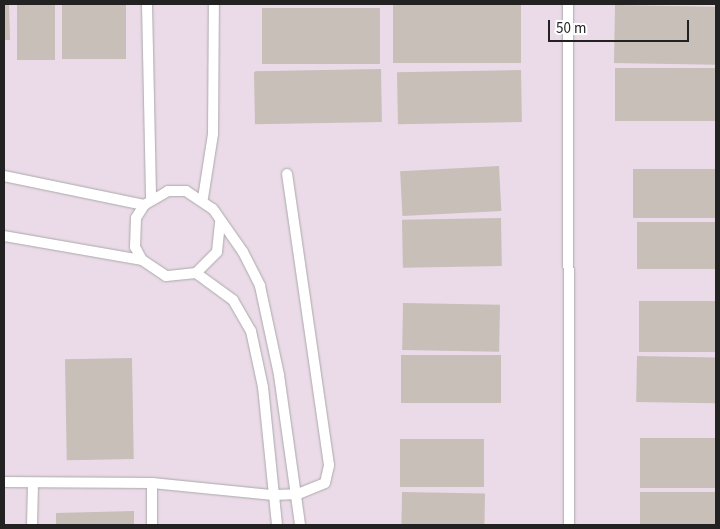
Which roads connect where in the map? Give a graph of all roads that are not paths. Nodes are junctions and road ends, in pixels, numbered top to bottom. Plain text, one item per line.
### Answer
1 (147, 4) edge
2 (214, 4) edge
3 (568, 4) edge
4 (287, 174) dead end
5 (4, 176) edge
6 (203, 198) junction
7 (148, 202) junction
8 (220, 222) junction
9 (4, 236) edge
10 (142, 260) junction
11 (196, 273) junction
12 (4, 482) edge
13 (32, 483) junction
14 (152, 483) junction
15 (298, 494) junction
16 (273, 495) junction
17 (32, 525) edge
18 (152, 525) edge
19 (277, 525) edge
20 (300, 525) edge
21 (569, 525) edge

1 - 7 lane
2 - 6 lane
3 - 21 lane
4 - 15 lane
5 - 7 lane
6 - 7 lane
6 - 8 lane
7 - 10 lane
8 - 11 lane
8 - 15 lane
9 - 10 lane
10 - 11 lane
11 - 16 lane
12 - 13 lane
13 - 14 lane
13 - 17 lane
14 - 16 lane
14 - 18 lane
15 - 16 lane
15 - 20 lane
16 - 19 lane

